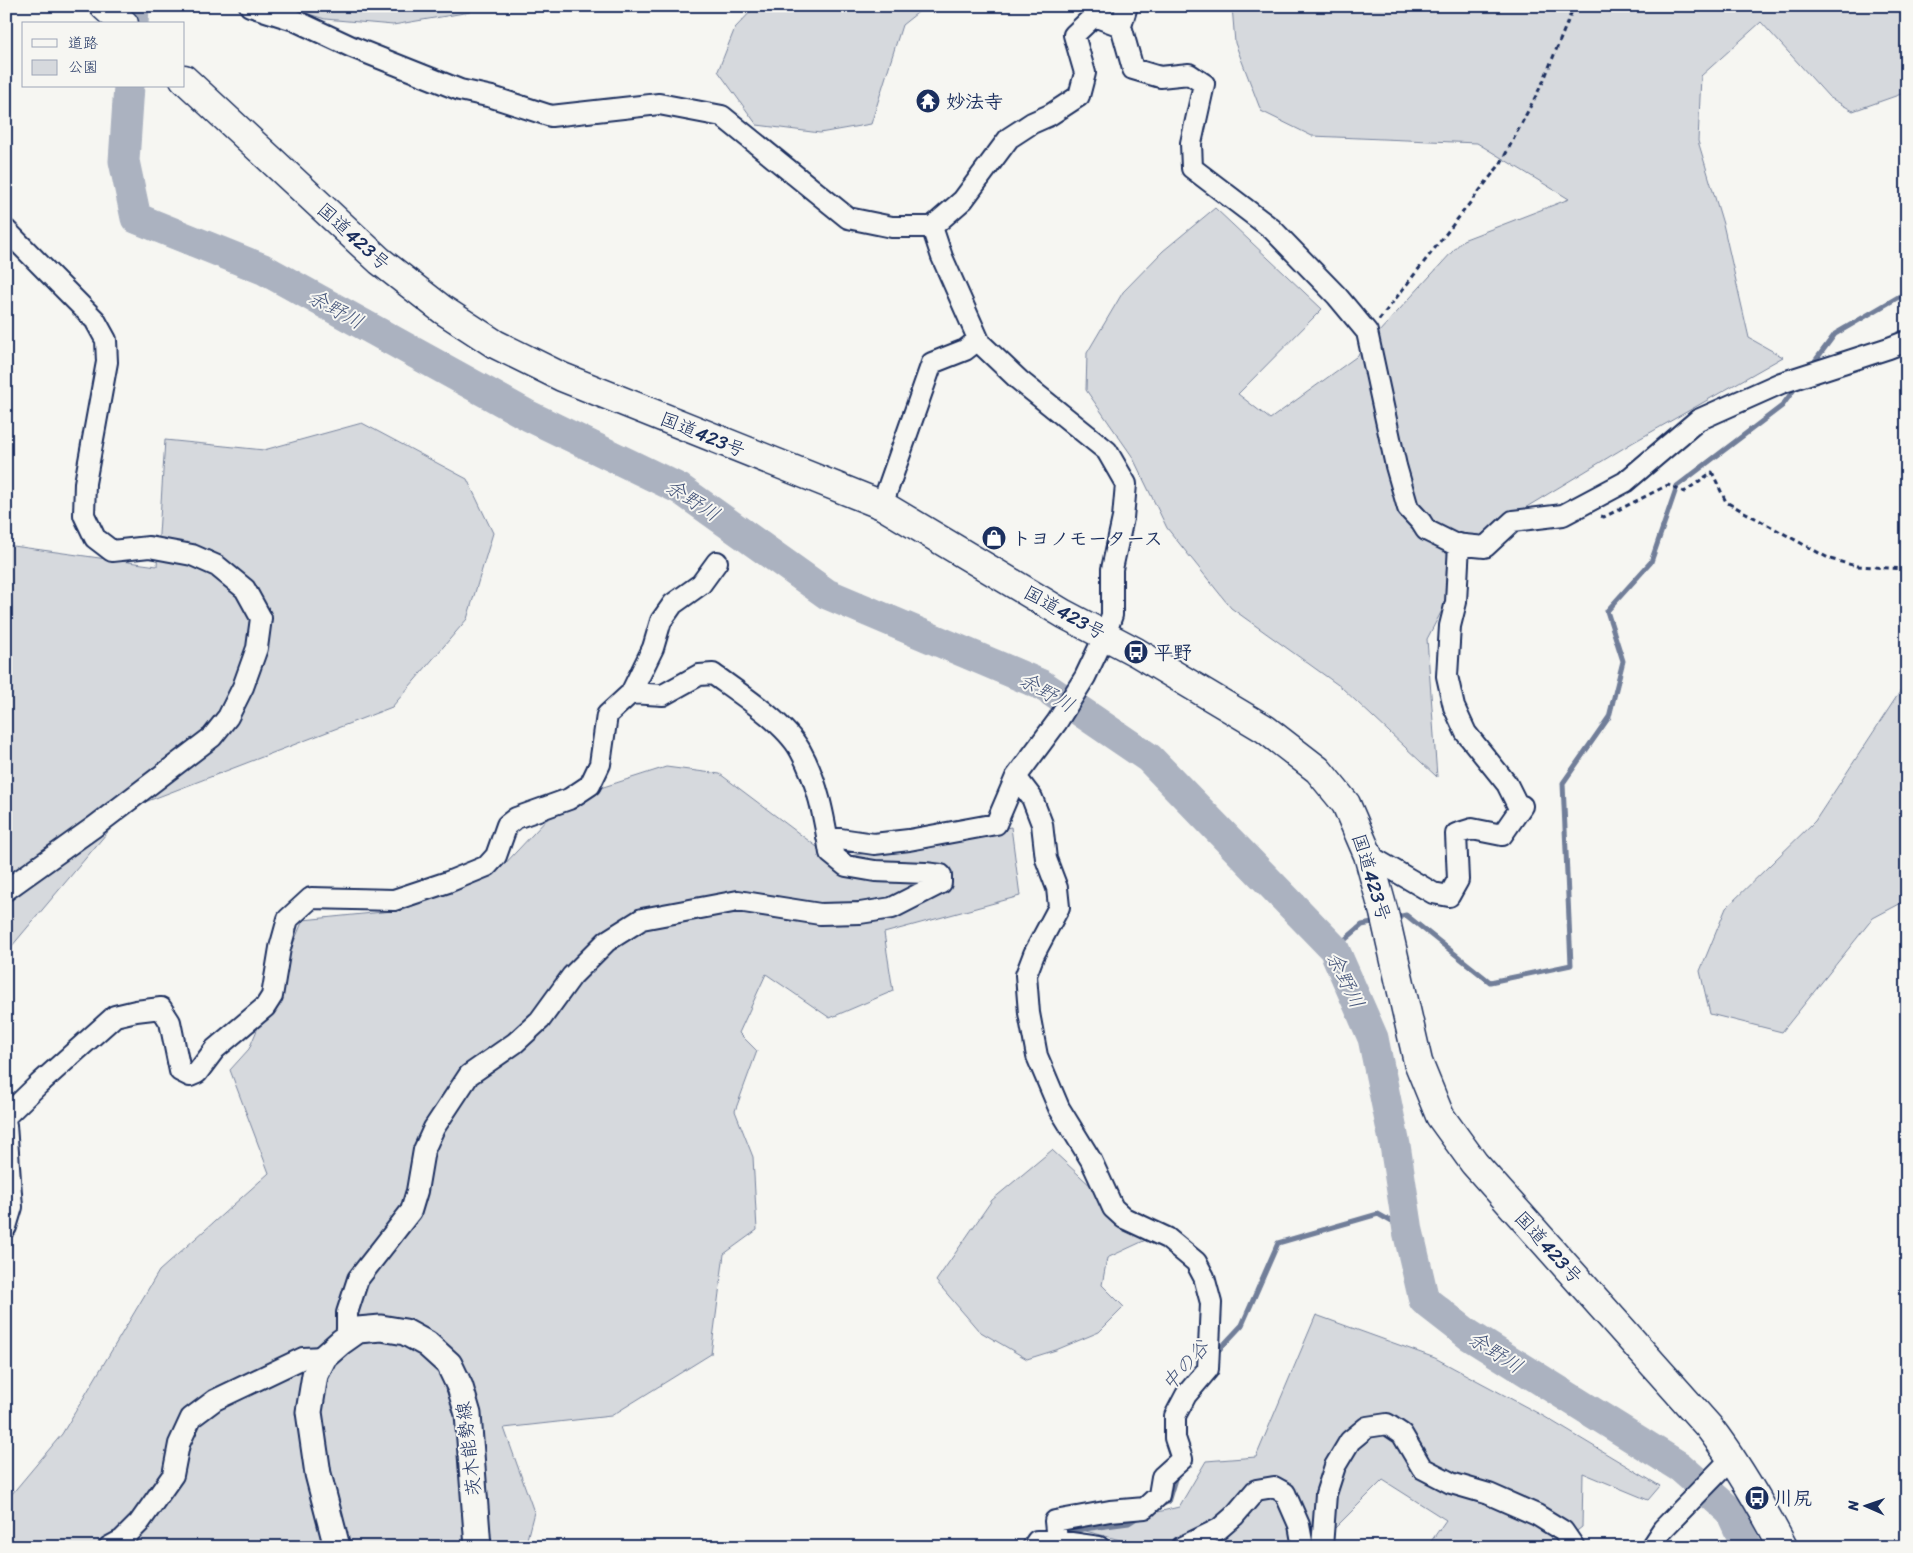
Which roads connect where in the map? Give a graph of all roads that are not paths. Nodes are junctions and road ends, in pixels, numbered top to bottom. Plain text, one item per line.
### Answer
1 (104, 6) edge
2 (250, 6) edge
3 (1127, 6) edge
4 (122, 22) edge
5 (1122, 26) junction
6 (185, 80) edge
7 (932, 227) junction
8 (6, 230) edge
9 (978, 340) junction
10 (1907, 340) edge
11 (882, 505) junction
12 (1459, 544) junction
13 (717, 562) dead end
14 (1105, 635) junction
15 (631, 692) junction
16 (1016, 777) junction
17 (827, 837) junction
18 (1368, 855) junction
19 (6, 890) edge
20 (6, 1116) edge
21 (6, 1125) edge
22 (6, 1227) edge
23 (348, 1337) junction
24 (324, 1357) junction
25 (1725, 1465) junction
26 (1057, 1541) junction
27 (109, 1547) edge
28 (337, 1547) edge
29 (478, 1547) edge
30 (1033, 1547) edge
31 (1099, 1547) edge
32 (1182, 1547) edge
33 (1303, 1547) edge
34 (1322, 1547) edge
35 (1574, 1547) edge
36 (1651, 1547) edge
37 (1783, 1547) edge

1 - 4 highway
2 - 7 street
3 - 5 street
5 - 7 street
5 - 12 street
6 - 11 highway, 国道423号
7 - 9 street
8 - 19 street
9 - 11 street
9 - 14 street
10 - 12 street
11 - 14 highway, 国道423号
12 - 18 street
13 - 15 street
14 - 16 street
14 - 18 highway, 国道423号
15 - 17 street
15 - 20 street
16 - 17 street
16 - 26 street
17 - 23 street
18 - 25 highway, 国道423号
21 - 22 street
23 - 24 main road, 茨木能勢線
23 - 29 main road, 茨木能勢線
24 - 27 street
24 - 28 main road, 茨木能勢線
25 - 36 street
25 - 37 highway, 国道423号
26 - 30 street
26 - 31 street
32 - 33 street
34 - 35 street

